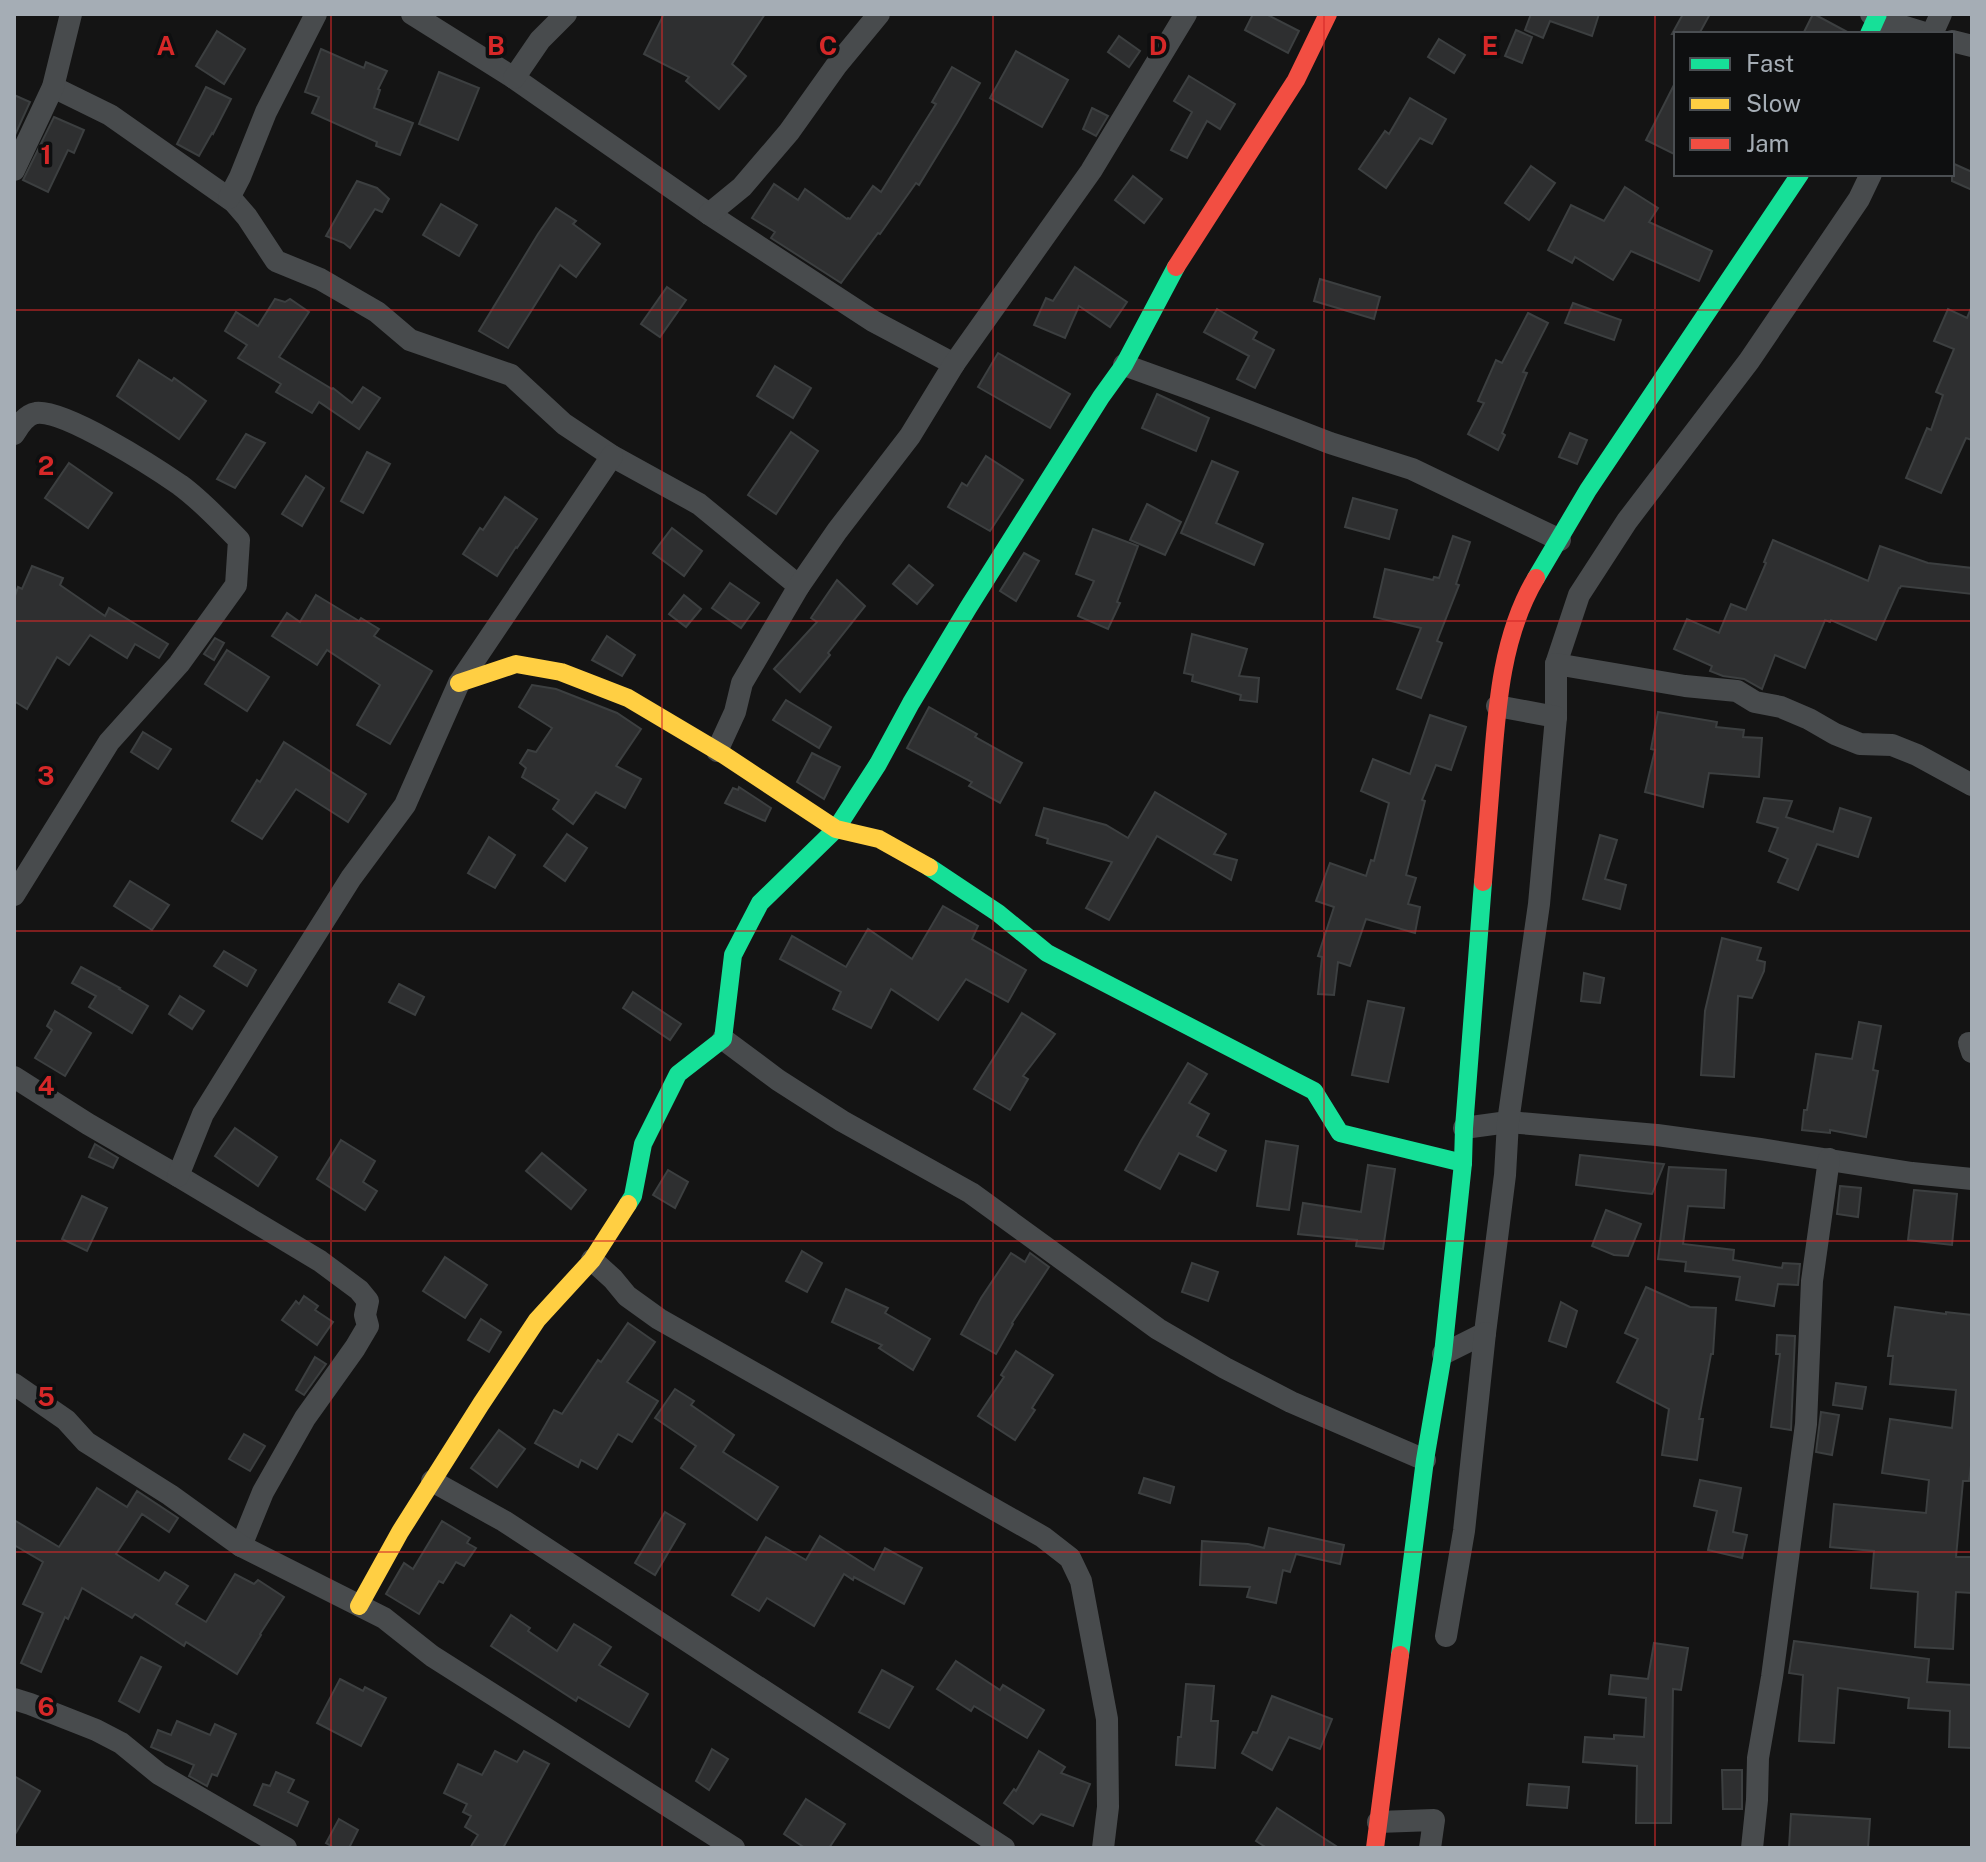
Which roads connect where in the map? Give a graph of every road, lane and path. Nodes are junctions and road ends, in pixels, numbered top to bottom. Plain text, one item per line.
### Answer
1 (71, 14) edge
2 (316, 14) edge
3 (412, 14) edge
4 (566, 14) edge
5 (879, 14) edge
6 (1186, 14) edge
7 (1328, 14) edge
8 (1941, 14) edge
9 (1874, 20) edge
10 (1922, 32) edge
11 (1931, 32) edge
12 (514, 78) junction
13 (53, 87) junction
14 (14, 170) edge
15 (1799, 176) edge
16 (1870, 176) edge
17 (229, 198) junction
18 (709, 214) junction
19 (954, 364) junction
20 (1124, 365) junction
21 (14, 434) edge
22 (612, 456) junction
23 (1560, 540) junction
24 (799, 586) junction
25 (1556, 664) junction
26 (459, 683) junction
27 (1497, 706) junction
28 (1556, 717) junction
29 (717, 751) junction
30 (1972, 785) edge
31 (836, 829) junction
32 (14, 895) edge
33 (723, 1039) junction
34 (14, 1077) edge
35 (1508, 1122) junction
36 (1464, 1128) junction
37 (1829, 1159) junction
38 (1463, 1163) junction
39 (178, 1176) junction
40 (1972, 1179) edge
41 (592, 1260) junction
42 (1485, 1333) junction
43 (1443, 1354) junction
44 (14, 1384) edge
45 (1425, 1460) junction
46 (432, 1481) junction
47 (241, 1546) junction
48 (359, 1606) junction
49 (1446, 1636) dead end
50 (14, 1699) edge
51 (1378, 1822) junction
52 (286, 1848) edge
53 (734, 1848) edge
54 (1004, 1848) edge
55 (1103, 1848) edge
56 (1375, 1848) edge
57 (1430, 1848) edge
58 (1752, 1848) edge

1 - 13 street
2 - 17 street
3 - 12 street
4 - 12 street
5 - 18 street
6 - 19 street
7 - 20 street
8 - 11 street
9 - 10 street
12 - 18 street
13 - 14 street
13 - 17 street
15 - 23 street
16 - 25 street
17 - 22 street
18 - 19 street
19 - 24 street
20 - 23 street
20 - 31 street
21 - 32 street
22 - 24 street
22 - 26 street
23 - 27 street
24 - 29 street
25 - 28 street
25 - 30 street
26 - 29 street
26 - 39 street
27 - 28 street
27 - 36 street
28 - 35 street
29 - 31 street
31 - 33 street
31 - 38 street
33 - 41 street
33 - 45 street
34 - 39 street
35 - 36 street
35 - 37 street
35 - 42 street
36 - 38 street
37 - 40 street
37 - 58 street
38 - 43 street
39 - 47 street
41 - 46 street
41 - 55 street
42 - 43 street
42 - 49 street
43 - 45 street
44 - 47 street
45 - 51 street
46 - 48 street
46 - 54 street
47 - 48 street
48 - 53 street
50 - 52 street
51 - 56 street
51 - 57 street

